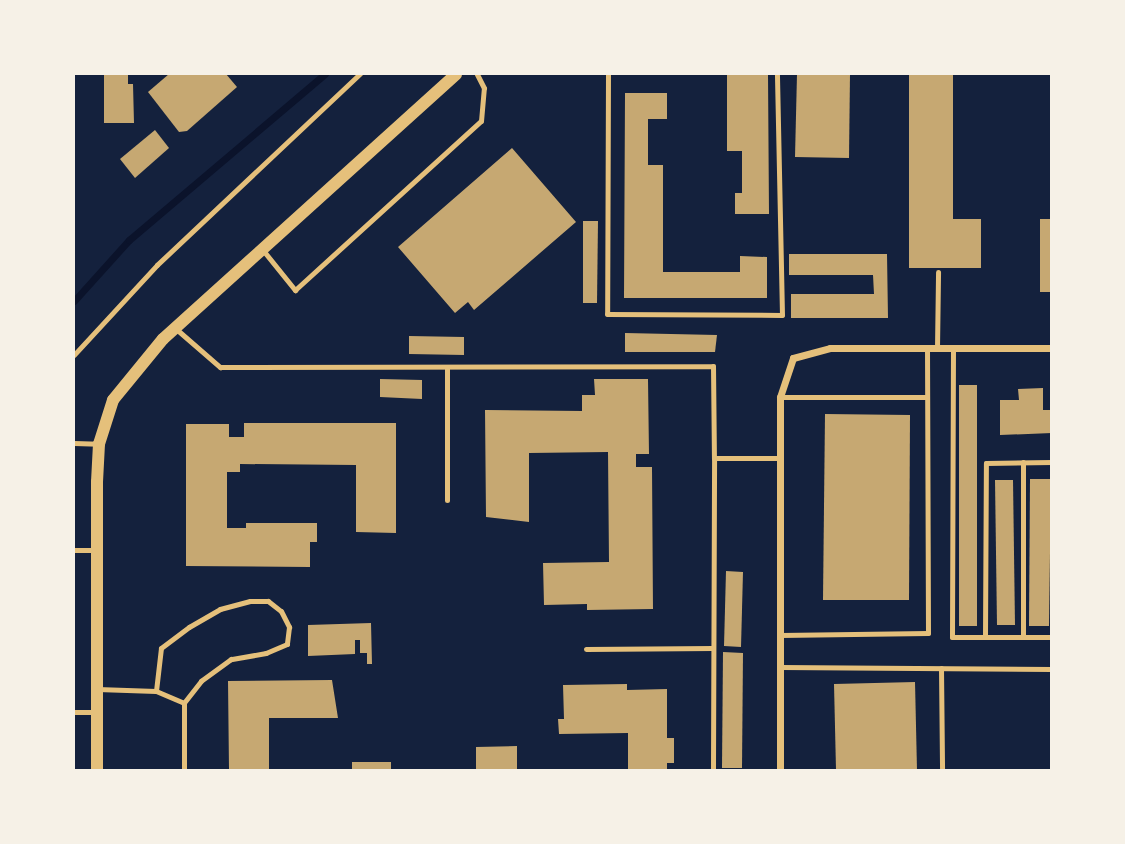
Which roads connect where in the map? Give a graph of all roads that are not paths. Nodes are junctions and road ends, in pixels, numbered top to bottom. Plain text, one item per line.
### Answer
1 (447, 74) edge
2 (456, 74) edge
3 (477, 74) edge
4 (608, 74) edge
5 (777, 74) edge
6 (438, 91) junction
7 (262, 249) junction
8 (938, 272) dead end
9 (175, 328) junction
10 (927, 348) junction
11 (937, 348) junction
12 (953, 348) junction
13 (1052, 348) edge
14 (447, 366) junction
15 (780, 397) junction
16 (927, 397) junction
17 (74, 443) edge
18 (99, 444) junction
19 (714, 458) junction
20 (780, 458) junction
21 (1023, 462) junction
22 (1052, 462) edge
23 (447, 500) dead end
24 (74, 550) edge
25 (97, 550) junction
26 (780, 635) junction
27 (985, 637) junction
28 (1023, 637) junction
29 (1052, 637) edge
30 (713, 648) junction
31 (586, 649) dead end
32 (780, 667) junction
33 (941, 668) junction
34 (1052, 669) edge
35 (97, 689) junction
36 (156, 691) junction
37 (184, 703) junction
38 (74, 712) edge
39 (97, 712) junction
40 (97, 771) edge
41 (184, 771) edge
42 (713, 771) edge
43 (780, 771) edge
44 (942, 771) edge

1 - 6 street
2 - 6 street
3 - 7 lane
4 - 5 lane
6 - 7 street
7 - 9 street
8 - 11 lane
9 - 14 lane
9 - 18 street
10 - 11 street
10 - 15 street
10 - 16 lane
11 - 12 street
12 - 13 street
12 - 27 lane
14 - 19 lane
14 - 23 lane
15 - 16 lane
15 - 20 street
16 - 26 lane
17 - 18 lane
18 - 25 street
19 - 20 lane
19 - 30 lane
20 - 26 street
21 - 22 lane
21 - 27 lane
21 - 28 lane
24 - 25 lane
25 - 35 street
26 - 32 street
27 - 28 lane
28 - 29 lane
30 - 31 lane
30 - 42 lane
32 - 33 lane
32 - 43 street
33 - 34 lane
33 - 44 lane
35 - 36 lane
35 - 39 street
36 - 37 lane
36 - 37 lane
37 - 41 lane
38 - 39 lane
39 - 40 street

